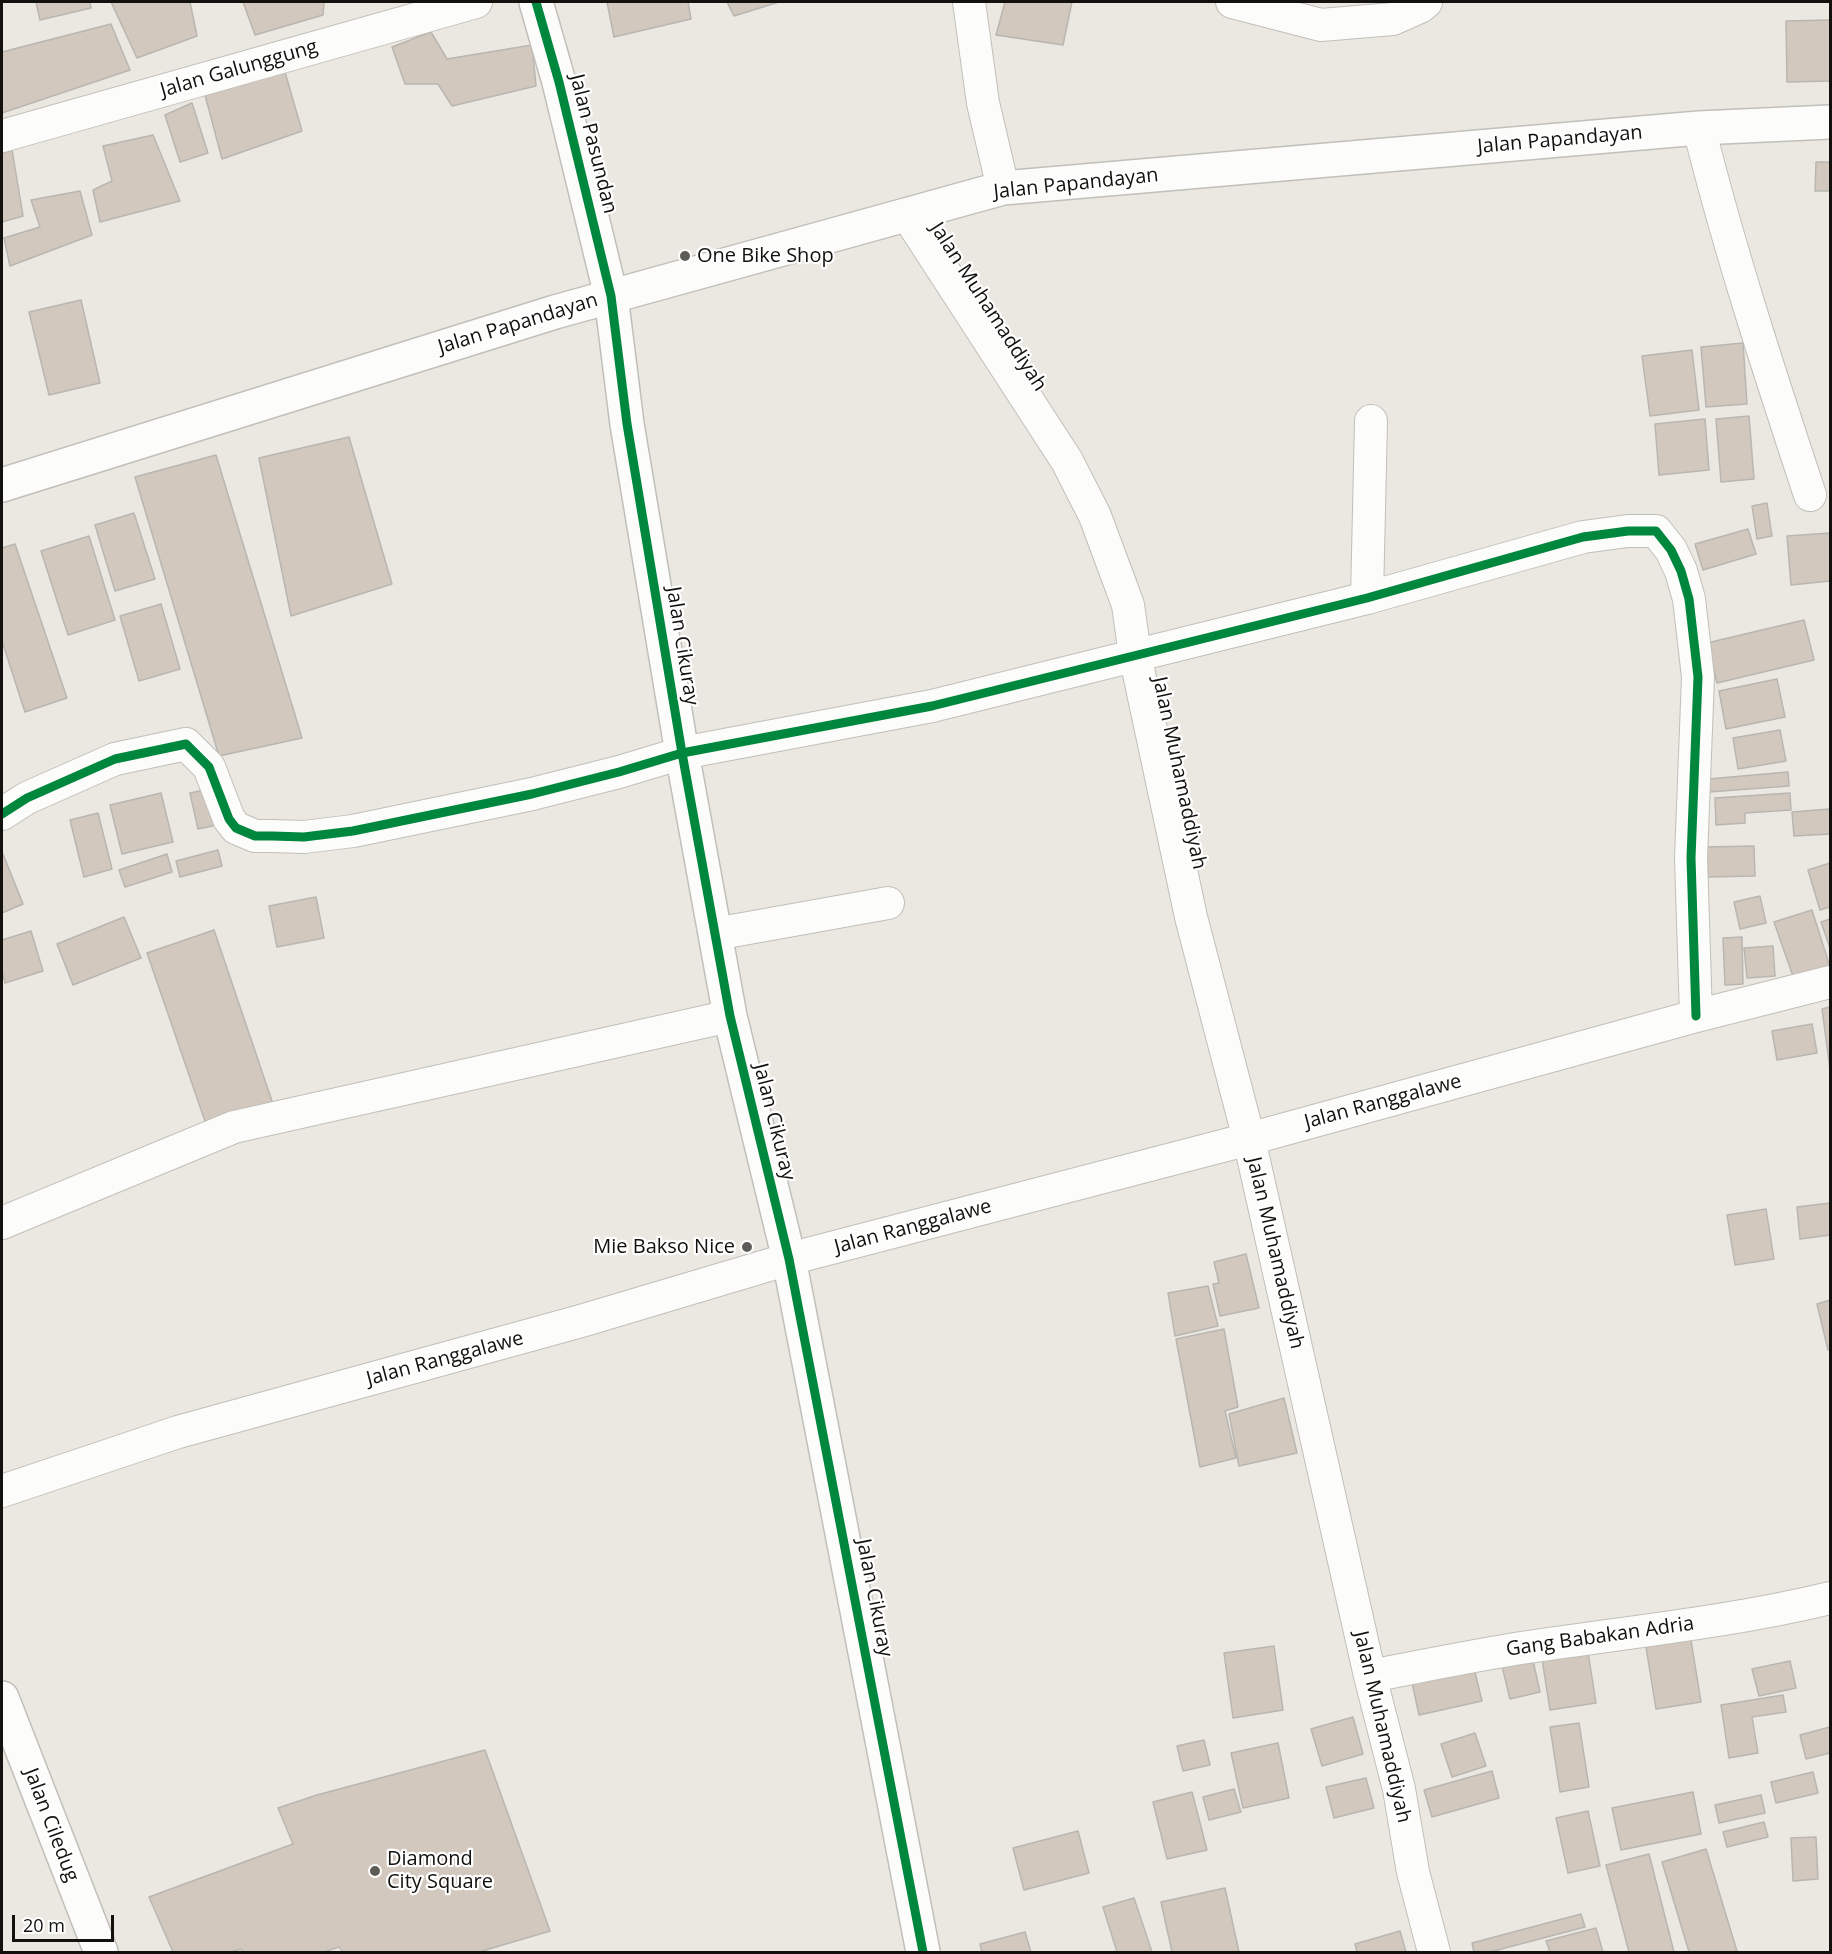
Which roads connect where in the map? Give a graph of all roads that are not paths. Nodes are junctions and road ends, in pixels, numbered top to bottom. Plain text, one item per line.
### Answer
1 (476, 2) edge
2 (536, 2) edge
3 (969, 2) edge
4 (1232, 2) edge
5 (1426, 2) edge
6 (1830, 122) edge
7 (1699, 128) junction
8 (2, 136) edge
9 (1004, 188) junction
10 (908, 216) junction
11 (611, 296) junction
12 (1371, 421) dead end
13 (2, 485) edge
14 (1810, 495) dead end
15 (1367, 597) junction
16 (1135, 655) junction
17 (681, 753) junction
18 (2, 814) edge
19 (888, 903) dead end
20 (716, 934) junction
21 (1830, 982) edge
22 (730, 1016) junction
23 (1695, 1016) junction
24 (1250, 1139) junction
25 (2, 1223) edge
26 (789, 1259) junction
27 (2, 1491) edge
28 (1830, 1598) edge
29 (1370, 1676) junction
30 (2, 1698) edge
31 (101, 1953) edge
32 (923, 1953) edge
33 (1434, 1953) edge

1 - 8 street, Jalan Galunggung
2 - 11 street, Jalan Pasundan
3 - 9 street
4 - 5 street
6 - 7 street, Jalan Papandayan
7 - 9 street, Jalan Papandayan
7 - 14 street
9 - 10 street, Jalan Papandayan
10 - 11 street, Jalan Papandayan
10 - 16 street, Jalan Muhamaddiyah
11 - 13 street, Jalan Papandayan
11 - 17 street, Jalan Cikuray
12 - 15 street
15 - 16 street
15 - 23 street
16 - 17 street
16 - 24 street, Jalan Muhamaddiyah
17 - 18 street
17 - 20 street, Jalan Cikuray
19 - 20 street
20 - 22 street, Jalan Cikuray
21 - 23 street, Jalan Ranggalawe
22 - 25 street
22 - 26 street, Jalan Cikuray
23 - 24 street, Jalan Ranggalawe
24 - 26 street, Jalan Ranggalawe
24 - 29 street, Jalan Muhamaddiyah
26 - 27 street, Jalan Ranggalawe
26 - 32 street, Jalan Cikuray
28 - 29 street, Gang Babakan Adria
29 - 33 street, Jalan Muhamaddiyah
30 - 31 street, Jalan Ciledug

